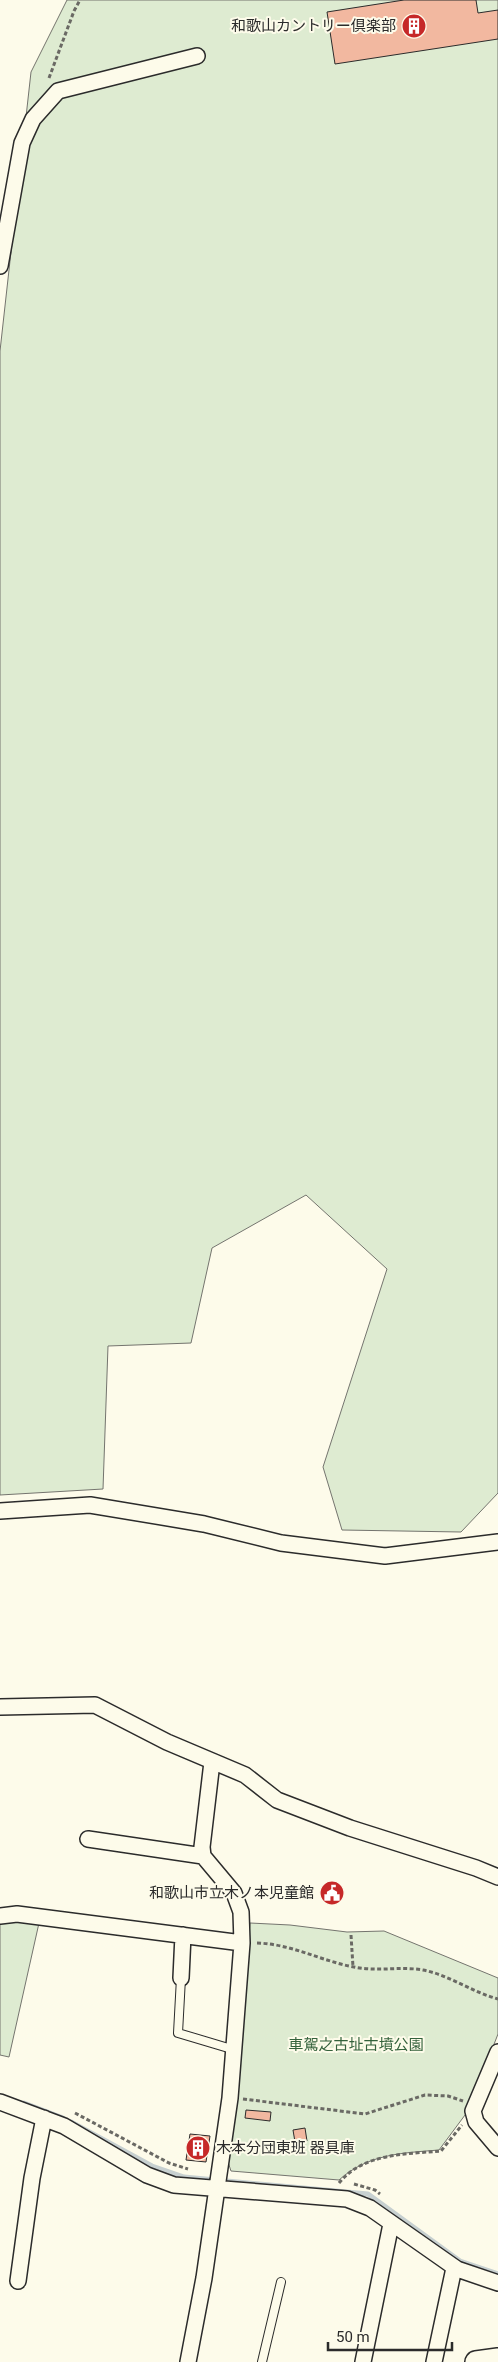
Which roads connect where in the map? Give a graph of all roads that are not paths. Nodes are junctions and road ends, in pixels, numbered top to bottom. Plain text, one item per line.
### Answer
1 (197, 56) dead end
2 (0, 266) edge
3 (0, 1511) edge
4 (498, 1542) edge
5 (0, 1707) edge
6 (212, 1762) junction
7 (88, 1839) dead end
8 (203, 1856) junction
9 (498, 1877) edge
10 (0, 1916) edge
11 (183, 1935) junction
12 (242, 1943) junction
13 (181, 1978) joint
14 (235, 2050) junction
15 (498, 2052) edge
16 (0, 2102) edge
17 (44, 2118) junction
18 (498, 2148) edge
19 (217, 2190) junction
20 (392, 2224) junction
21 (454, 2268) junction
22 (18, 2281) dead end
23 (281, 2282) dead end
24 (498, 2283) edge
25 (498, 2359) edge
26 (188, 2362) edge
27 (262, 2362) edge
28 (363, 2362) edge
29 (434, 2362) edge
30 (476, 2362) edge

1 - 2 street
3 - 4 street
5 - 6 street
6 - 8 street
6 - 9 street
7 - 8 street
8 - 12 street
10 - 11 street
11 - 12 street
11 - 13 street
12 - 14 street
13 - 14 lane
14 - 19 street
15 - 18 street
16 - 17 street
17 - 19 street
17 - 22 street
19 - 20 street
19 - 26 street
20 - 21 street
20 - 28 street
21 - 24 street
21 - 29 street
23 - 27 lane
25 - 30 main road

